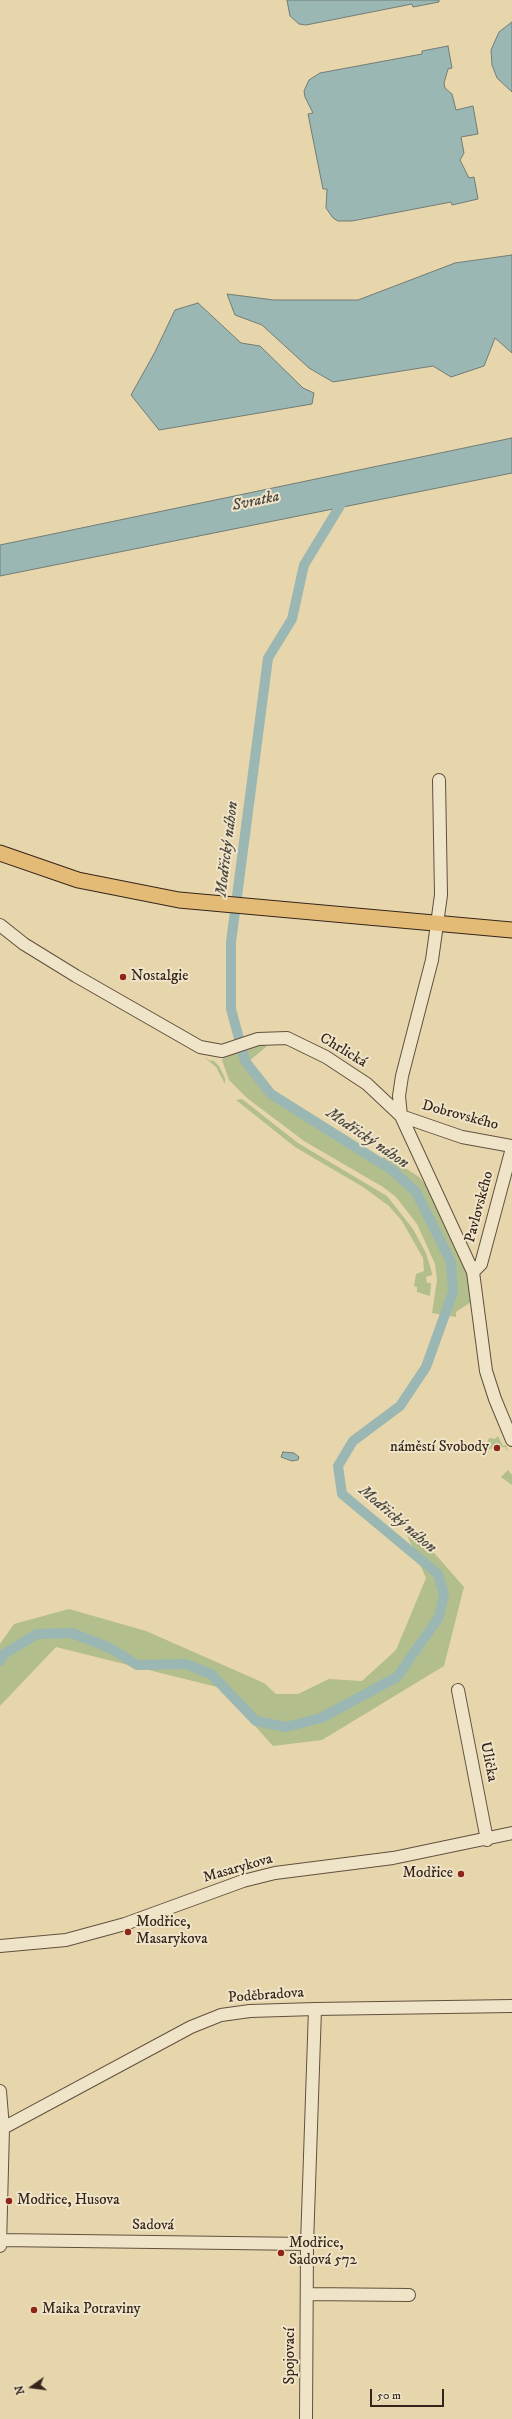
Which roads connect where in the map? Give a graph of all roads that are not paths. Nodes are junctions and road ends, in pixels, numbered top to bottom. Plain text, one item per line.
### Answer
1 (439, 780) dead end
2 (0, 853) edge
3 (437, 924) junction
4 (0, 925) edge
5 (512, 930) edge
6 (401, 1116) junction
7 (512, 1147) edge
8 (473, 1272) junction
9 (512, 1440) edge
10 (458, 1690) dead end
11 (512, 1833) edge
12 (487, 1840) junction
13 (0, 1946) edge
14 (512, 2006) edge
15 (315, 2009) junction
16 (0, 2091) edge
17 (2, 2135) edge
18 (0, 2216) edge
19 (0, 2240) edge
20 (307, 2244) junction
21 (0, 2246) edge
22 (307, 2294) junction
23 (409, 2295) dead end
24 (306, 2419) edge

1 - 3 street
2 - 3 main road
3 - 5 main road
3 - 6 street
4 - 6 street, Chrlická
6 - 7 street, Dobrovského
6 - 8 street
7 - 8 street, Pavlovského
8 - 9 street
10 - 12 street, Ulička
11 - 12 street, Masarykova
12 - 13 street, Masarykova
14 - 15 street, Poděbradova
15 - 17 street, Poděbradova
15 - 20 street
16 - 17 street
17 - 18 street
18 - 19 street
19 - 20 street, Sadová
19 - 21 street
20 - 22 street
22 - 23 street
22 - 24 street, Spojovací

